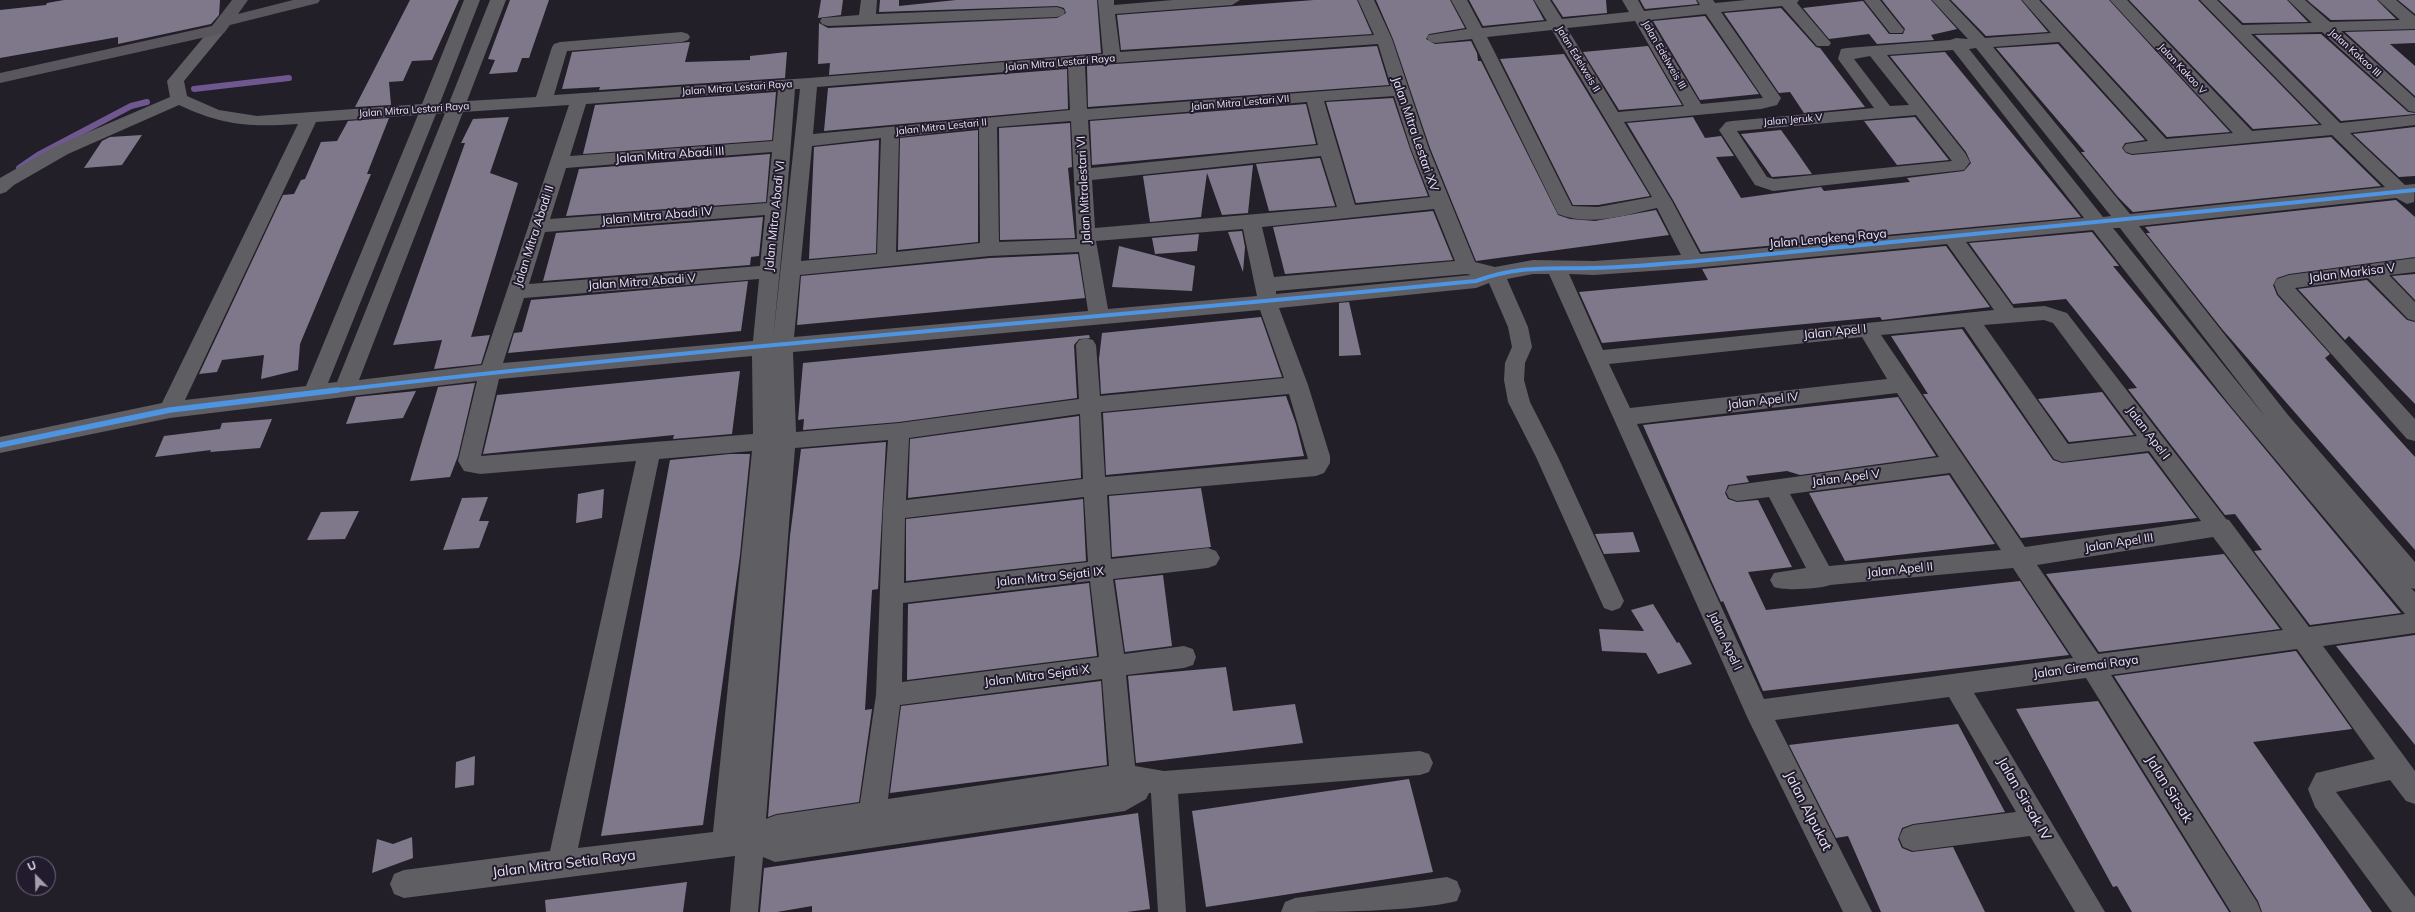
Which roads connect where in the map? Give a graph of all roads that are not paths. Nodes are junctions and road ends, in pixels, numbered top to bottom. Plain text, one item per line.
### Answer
1 (240, 0) edge
2 (312, 0) edge
3 (472, 0) edge
4 (498, 0) edge
5 (869, 0) edge
6 (1232, 0) edge
7 (1366, 0) edge
8 (1459, 0) edge
9 (1542, 0) edge
10 (1630, 0) edge
11 (1788, 0) edge
12 (1872, 0) edge
13 (1940, 0) edge
14 (2030, 0) edge
15 (2118, 0) edge
16 (2208, 0) edge
17 (2296, 0) edge
18 (2386, 0) edge
19 (1186, 2) edge
20 (1708, 4) edge
21 (1107, 5) edge
22 (1021, 6) edge
23 (948, 8) edge
24 (1057, 12) dead end
25 (1641, 17) junction
26 (867, 19) junction
27 (828, 21) dead end
28 (1557, 24) junction
29 (2415, 24) edge
30 (221, 26) junction
31 (2325, 27) junction
32 (1896, 30) dead end
33 (2240, 30) junction
34 (1477, 33) junction
35 (682, 37) dead end
36 (2061, 37) junction
37 (1435, 38) dead end
38 (1384, 40) junction
39 (1968, 42) junction
40 (1823, 43) dead end
41 (1874, 50) junction
42 (1112, 58) junction
43 (1076, 62) junction
44 (0, 78) edge
45 (809, 83) junction
46 (787, 84) junction
47 (1399, 90) junction
48 (1314, 97) junction
49 (178, 99) junction
50 (544, 100) junction
51 (579, 100) junction
52 (2415, 106) edge
53 (456, 107) junction
54 (429, 108) junction
55 (1920, 108) junction
56 (1696, 111) junction
57 (1885, 112) junction
58 (1080, 114) junction
59 (1614, 118) junction
60 (309, 119) junction
61 (2415, 120) edge
62 (988, 122) junction
63 (2336, 129) junction
64 (890, 133) junction
65 (2247, 137) junction
66 (802, 141) junction
67 (2161, 145) junction
68 (782, 146) junction
69 (2132, 148) dead end
70 (1328, 150) junction
71 (558, 163) junction
72 (1083, 175) junction
73 (0, 188) edge
74 (2408, 191) edge
75 (1663, 201) junction
76 (1440, 202) junction
77 (2415, 206) edge
78 (777, 208) junction
79 (1348, 212) junction
80 (1251, 222) junction
81 (2110, 222) junction
82 (538, 226) junction
83 (1953, 238) junction
84 (1087, 240) junction
85 (990, 249) junction
86 (886, 260) junction
87 (1694, 261) junction
88 (2415, 266) edge
89 (1467, 267) junction
90 (1556, 268) junction
91 (791, 269) junction
92 (1514, 270) junction
93 (2372, 270) junction
94 (768, 272) junction
95 (516, 292) junction
96 (1266, 294) junction
97 (2415, 314) edge
98 (2009, 316) junction
99 (1099, 318) junction
100 (1969, 319) junction
101 (1867, 329) junction
102 (1086, 345) dead end
103 (773, 348) junction
104 (1596, 358) junction
105 (490, 372) junction
106 (1297, 385) junction
107 (1902, 385) junction
108 (344, 391) junction
109 (313, 394) junction
110 (1090, 405) junction
111 (170, 410) junction
112 (1623, 418) junction
113 (899, 431) junction
114 (2415, 433) edge
115 (775, 442) junction
116 (2155, 442) junction
117 (0, 445) edge
118 (649, 452) junction
119 (1956, 464) junction
120 (1094, 487) junction
121 (1775, 487) junction
122 (1736, 492) dead end
123 (894, 510) junction
124 (2221, 527) junction
125 (1208, 558) dead end
126 (2018, 558) junction
127 (1100, 571) junction
128 (1823, 578) junction
129 (2415, 579) edge
130 (1782, 580) dead end
131 (892, 594) junction
132 (1612, 601) dead end
133 (2415, 609) edge
134 (2415, 623) edge
135 (2303, 638) junction
136 (1184, 657) dead end
137 (1113, 666) junction
138 (2092, 666) junction
139 (1956, 686) junction
140 (889, 695) junction
141 (1757, 711) junction
142 (1420, 762) dead end
143 (2396, 767) junction
144 (1156, 782) junction
145 (1124, 787) junction
146 (2415, 792) edge
147 (872, 815) junction
148 (2037, 822) junction
149 (1913, 838) dead end
150 (741, 843) junction
151 (561, 863) junction
152 (404, 884) dead end
153 (1447, 891) dead end
154 (744, 912) edge
155 (1172, 912) edge
156 (1295, 912) edge
157 (1858, 912) edge
158 (2091, 912) edge
159 (2247, 912) edge
160 (2409, 912) edge

1 - 30 street
2 - 30 street
3 - 54 street
4 - 53 street
5 - 26 street
6 - 19 street
7 - 38 street, Jalan Mitra Lestari XV
8 - 34 street
9 - 28 street, Jalan Edelweis II
10 - 25 street, Jalan Edelweis III
11 - 20 street
11 - 40 street
12 - 32 street
13 - 39 street
14 - 36 street
15 - 65 street, Jalan Kakao V
16 - 33 street
17 - 31 street, Jalan Kakao III
18 - 29 street
19 - 21 street
20 - 25 street
20 - 56 street
21 - 42 street
22 - 23 street
22 - 24 street
23 - 26 street
25 - 28 street
25 - 56 street, Jalan Edelweis III
26 - 27 street
28 - 34 street
28 - 59 street, Jalan Edelweis II
29 - 31 street
30 - 44 street
30 - 49 street
31 - 33 street
31 - 52 street, Jalan Kakao III
33 - 63 street
34 - 37 street
34 - 75 street
35 - 50 street
36 - 39 street
36 - 67 street
38 - 42 street, Jalan Mitra Lestari Raya
38 - 47 street, Jalan Mitra Lestari XV
39 - 41 street
39 - 81 street
39 - 81 street
41 - 55 street
41 - 57 street
42 - 43 street, Jalan Mitra Lestari Raya
43 - 45 street, Jalan Mitra Lestari Raya
43 - 58 street, Jalan Mitralestari VI
45 - 46 street, Jalan Mitra Lestari Raya
45 - 66 street
46 - 51 street, Jalan Mitra Lestari Raya
46 - 68 street, Jalan Mitra Abadi VI
47 - 48 street, Jalan Mitra Lestari VII
47 - 76 street, Jalan Mitra Lestari XV
48 - 58 street, Jalan Mitra Lestari VII
48 - 70 street
49 - 60 street, Jalan Mitra Lestari Raya
49 - 73 street
50 - 51 street, Jalan Mitra Lestari Raya
50 - 53 street, Jalan Mitra Lestari Raya
51 - 71 street, Jalan Mitra Abadi II
53 - 54 street, Jalan Mitra Lestari Raya
53 - 108 street
54 - 60 street, Jalan Mitra Lestari Raya
54 - 109 street
55 - 57 street, Jalan Jeruk V
55 - 57 street, Jalan Jeruk V
56 - 59 street
58 - 62 street, Jalan Mitra Lestari II
58 - 72 street, Jalan Mitralestari VI
59 - 75 street, Jalan Edelweis II
60 - 111 street
61 - 63 street
62 - 64 street, Jalan Mitra Lestari II
62 - 85 street
63 - 65 street
63 - 74 street
64 - 66 street, Jalan Mitra Lestari II
64 - 86 street
65 - 67 street
66 - 91 street
67 - 69 street
68 - 71 street, Jalan Mitra Abadi III
68 - 78 street, Jalan Mitra Abadi VI
70 - 72 street
70 - 79 street
71 - 82 street, Jalan Mitra Abadi II
72 - 84 street, Jalan Mitralestari VI
74 - 77 street
74 - 81 street, Jalan Lengkeng Raya
75 - 87 street, Jalan Edelweis II
76 - 79 street
76 - 89 street, Jalan Mitra Lestari XV
78 - 82 street, Jalan Mitra Abadi IV
78 - 94 street, Jalan Mitra Abadi VI
79 - 80 street
80 - 84 street
80 - 96 street
81 - 83 street, Jalan Lengkeng Raya
81 - 129 street
81 - 133 street
82 - 95 street, Jalan Mitra Abadi II
83 - 87 street, Jalan Lengkeng Raya
83 - 98 street
84 - 85 street
84 - 99 street, Jalan Mitralestari VI
85 - 86 street
86 - 91 street
87 - 90 street, Jalan Lengkeng Raya
88 - 93 street, Jalan Markisa V
89 - 92 street
89 - 96 street
90 - 92 street, Jalan Lengkeng Raya
90 - 104 street
91 - 103 street
92 - 96 street
92 - 132 street
93 - 97 street
93 - 114 street, Jalan Markisa V
94 - 95 street, Jalan Mitra Abadi V
94 - 103 street, Jalan Mitra Abadi VI
95 - 105 street, Jalan Mitra Abadi II
96 - 99 street
96 - 106 street
98 - 100 street, Jalan Apel I
98 - 116 street, Jalan Apel I
99 - 103 street
100 - 101 street, Jalan Apel I
100 - 116 street
101 - 104 street, Jalan Apel I
101 - 107 street, Jalan Sirsak
102 - 110 street
103 - 105 street
103 - 115 street
104 - 112 street, Jalan Apel I
105 - 108 street
105 - 118 street, Jalan Mitra Abadi II
106 - 110 street
106 - 120 street
107 - 112 street, Jalan Apel IV
107 - 119 street, Jalan Sirsak
108 - 109 street
109 - 111 street
110 - 113 street
110 - 120 street
111 - 117 street
112 - 141 street, Jalan Apel I
113 - 115 street
113 - 123 street
115 - 118 street
115 - 150 street
116 - 124 street, Jalan Apel I
118 - 151 street
119 - 121 street, Jalan Apel V
119 - 126 street, Jalan Sirsak
120 - 123 street
120 - 127 street
121 - 122 street, Jalan Apel V
121 - 128 street
123 - 131 street
124 - 126 street, Jalan Apel III
124 - 135 street, Jalan Apel I
125 - 127 street, Jalan Mitra Sejati IX
126 - 128 street, Jalan Apel II
126 - 138 street, Jalan Sirsak
127 - 131 street, Jalan Mitra Sejati IX
127 - 137 street
128 - 130 street, Jalan Apel II
131 - 140 street
134 - 135 street, Jalan Ciremai Raya
135 - 138 street, Jalan Ciremai Raya
135 - 143 street, Jalan Apel I
136 - 137 street, Jalan Mitra Sejati X
137 - 140 street, Jalan Mitra Sejati X
137 - 145 street
138 - 139 street, Jalan Ciremai Raya
138 - 159 street, Jalan Sirsak
139 - 141 street, Jalan Ciremai Raya
139 - 148 street, Jalan Sirsak IV
140 - 147 street
141 - 157 street, Jalan Alpukat
142 - 144 street
143 - 146 street, Jalan Apel I
143 - 160 street
144 - 145 street
144 - 155 street
145 - 147 street
145 - 150 street
147 - 150 street
148 - 149 street
148 - 158 street, Jalan Sirsak IV
150 - 151 street, Jalan Mitra Setia Raya
150 - 154 street
151 - 152 street, Jalan Mitra Setia Raya
153 - 156 street

